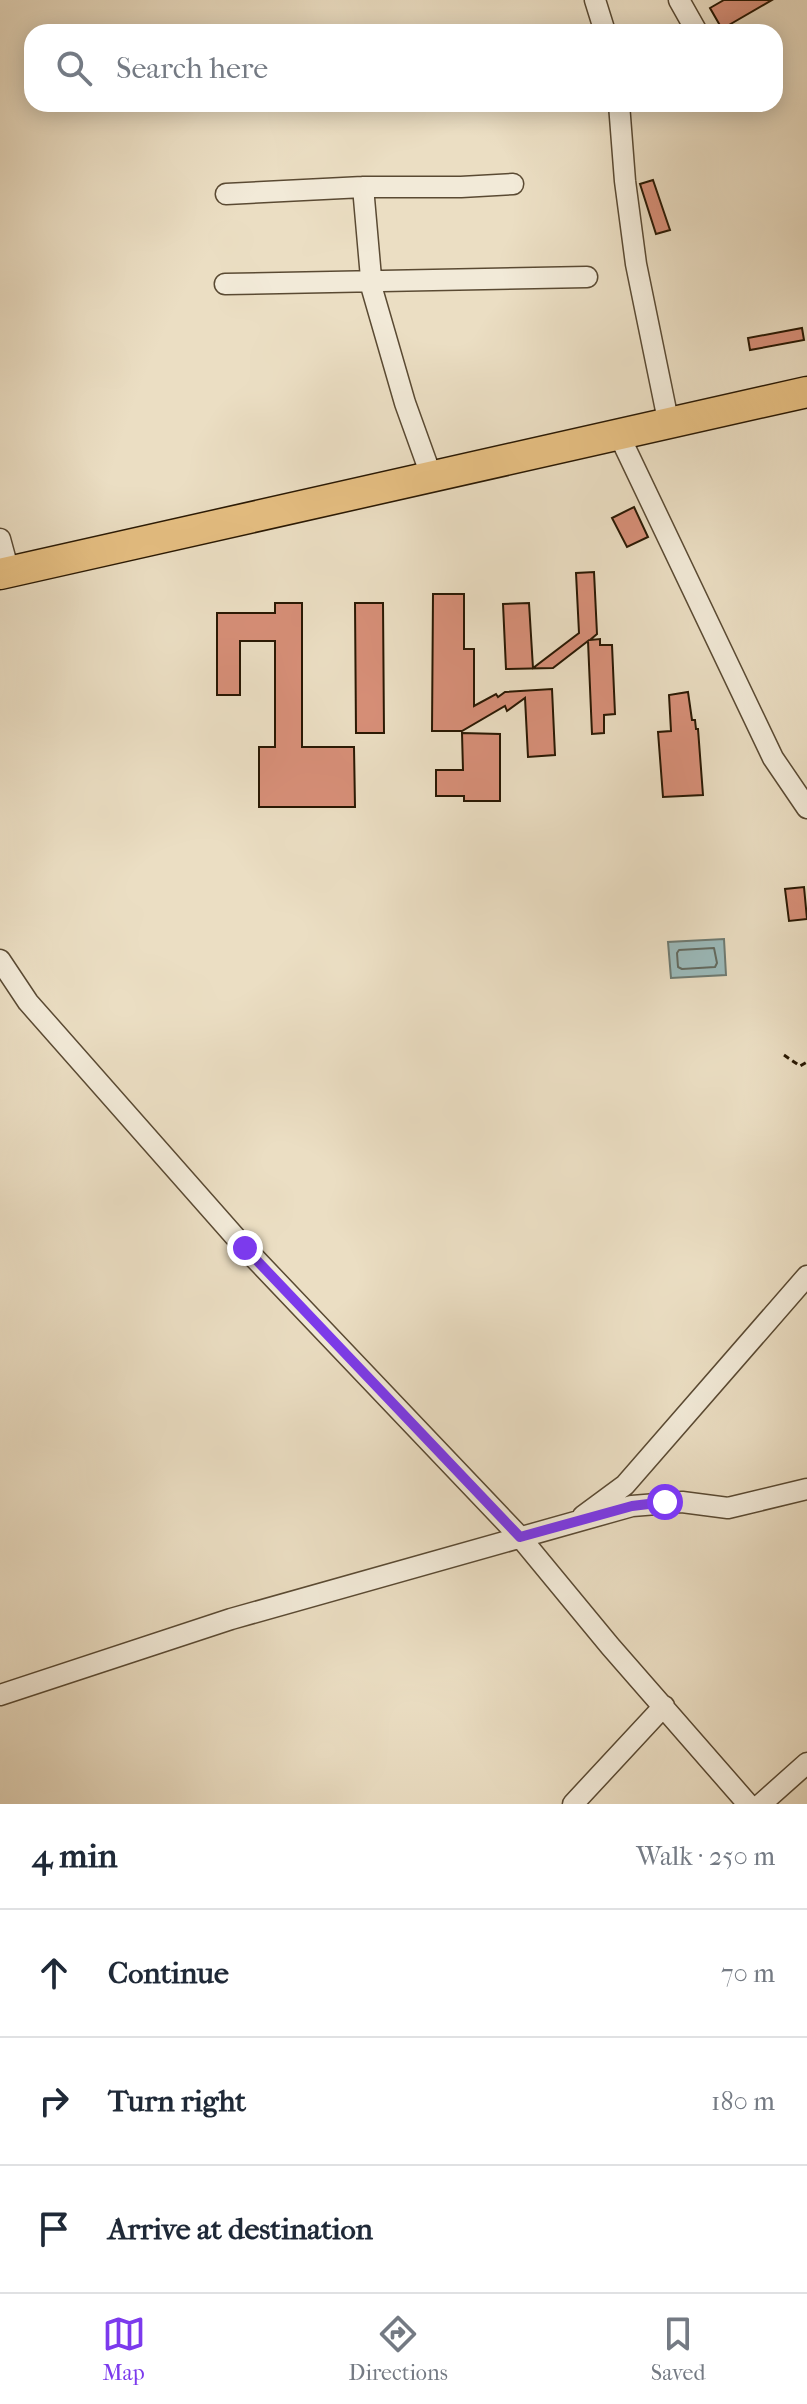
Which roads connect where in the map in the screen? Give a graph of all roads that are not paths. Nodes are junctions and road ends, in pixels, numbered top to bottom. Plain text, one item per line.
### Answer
1 (595, 0) edge
2 (679, 0) edge
3 (602, 24) edge
4 (692, 24) edge
5 (620, 112) edge
6 (513, 184) dead end
7 (363, 187) junction
8 (226, 194) dead end
9 (587, 277) dead end
10 (371, 281) junction
11 (225, 284) dead end
12 (807, 392) edge
13 (669, 425) junction
14 (619, 435) junction
15 (432, 478) junction
16 (0, 539) edge
17 (4, 573) edge
18 (807, 808) edge
19 (0, 960) edge
20 (807, 1276) edge
21 (807, 1489) edge
22 (574, 1523) junction
23 (520, 1537) junction
24 (0, 1695) edge
25 (664, 1706) junction
26 (807, 1763) edge
27 (573, 1804) edge
28 (748, 1804) edge
29 (761, 1804) edge

1 - 3 street
2 - 4 street
5 - 13 street
6 - 7 street
7 - 8 street
7 - 10 street
9 - 10 street
10 - 11 street
10 - 15 street
12 - 13 highway
13 - 14 highway
14 - 15 highway
14 - 18 street
15 - 17 highway
16 - 17 street
19 - 23 street
20 - 22 street
21 - 22 street
22 - 23 street
23 - 24 street
23 - 25 street
25 - 27 street
25 - 28 street
26 - 29 street

